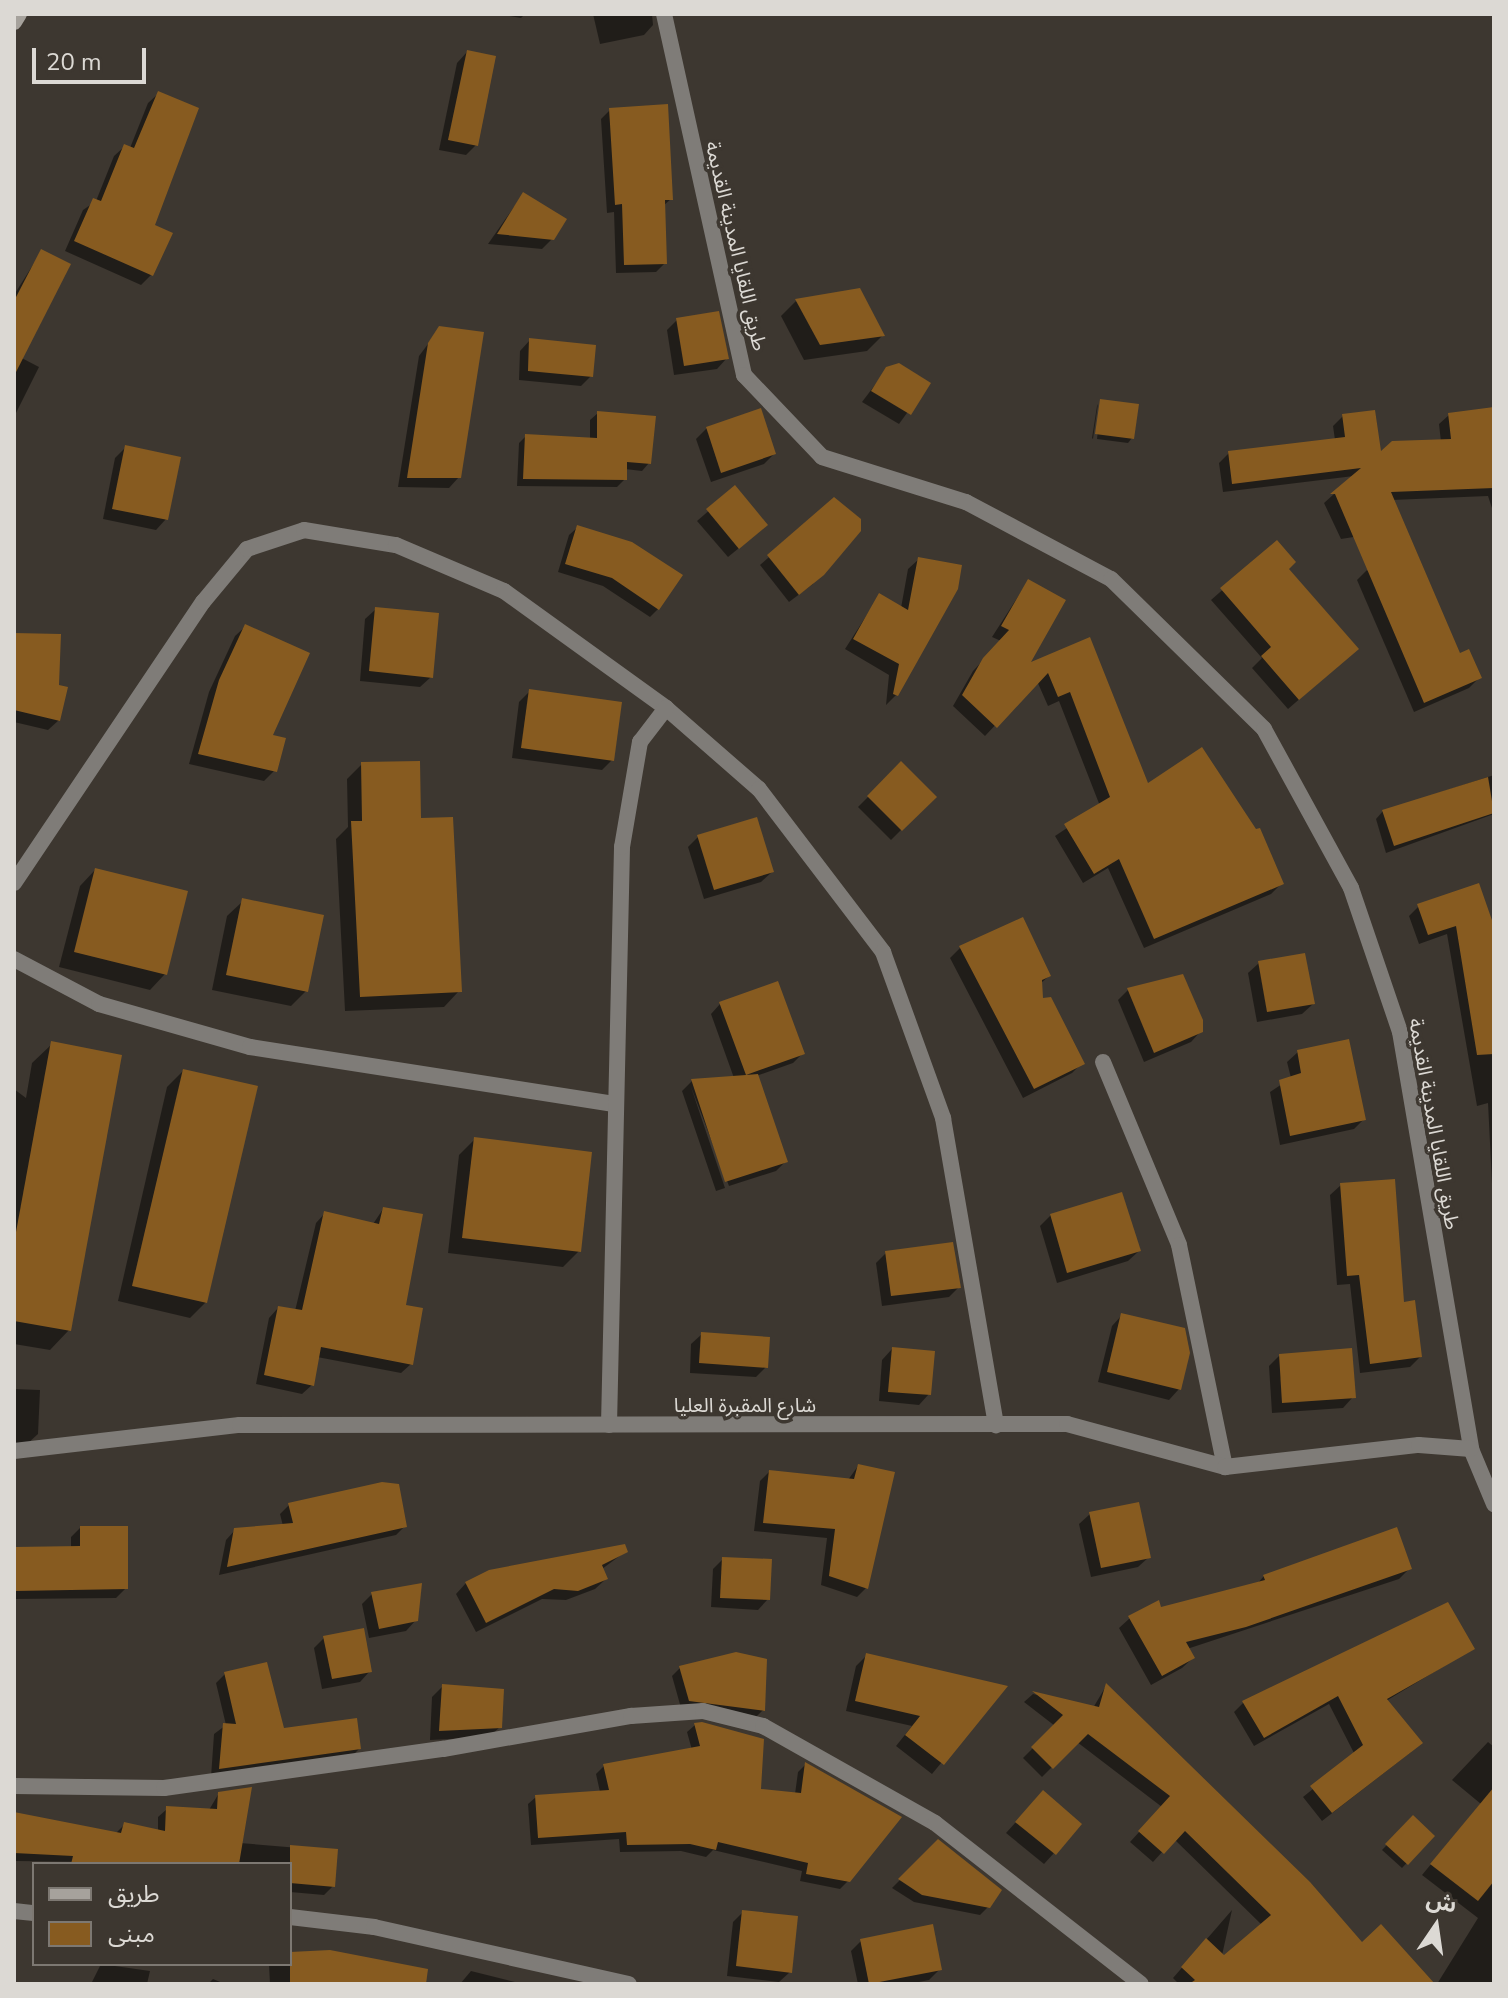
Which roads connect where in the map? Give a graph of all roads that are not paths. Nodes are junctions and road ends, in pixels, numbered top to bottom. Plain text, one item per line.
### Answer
1 (19, 14) edge
2 (664, 14) edge
3 (14, 22) edge
4 (666, 708) junction
5 (14, 883) edge
6 (14, 959) edge
7 (1103, 1062) dead end
8 (616, 1104) junction
9 (609, 1425) junction
10 (996, 1425) junction
11 (1471, 1449) junction
12 (14, 1451) edge
13 (1225, 1467) junction
14 (1494, 1504) edge
15 (14, 1786) edge
16 (292, 1917) edge
17 (629, 1984) edge
18 (1141, 1984) edge

1 - 3 main road
2 - 11 street, طريق اللقايا المدينة القديمة
4 - 5 street
4 - 8 street
4 - 10 street
6 - 8 street
7 - 13 street
8 - 9 street
9 - 10 street, شارع المقبرة العليا
9 - 12 street, شارع المقبرة العليا
10 - 13 street, شارع المقبرة العليا
11 - 13 street, شارع المقبرة العليا
11 - 14 street, طريق اللقايا المدينة القديمة
15 - 18 street
16 - 17 street

